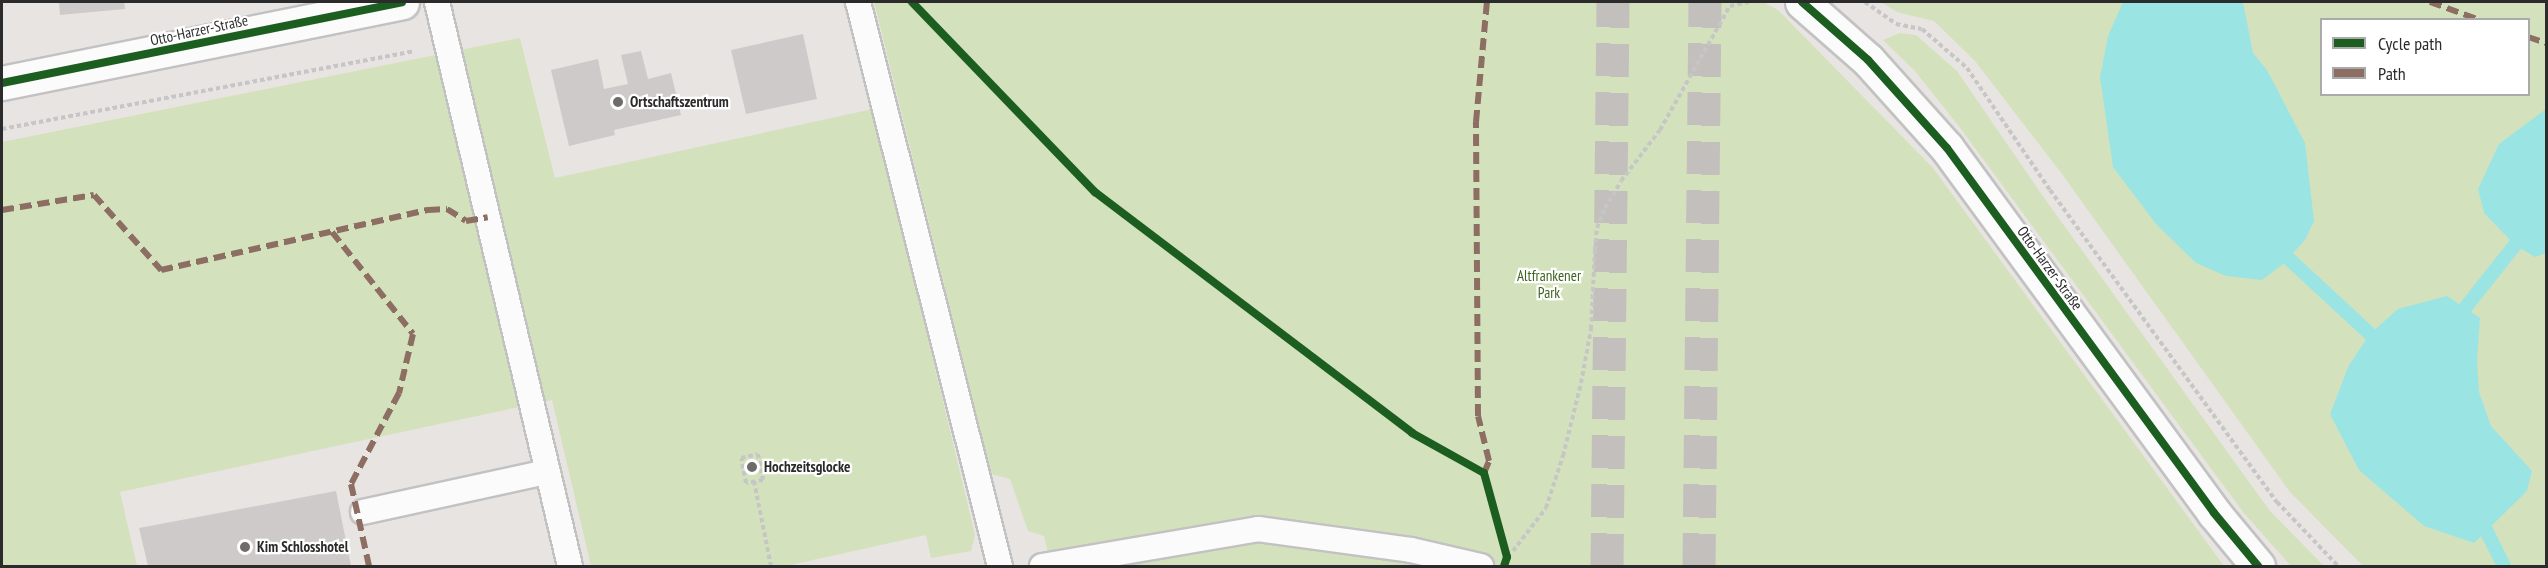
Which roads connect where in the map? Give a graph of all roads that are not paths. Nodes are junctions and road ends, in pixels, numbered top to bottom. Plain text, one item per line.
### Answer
1 (402, 2) edge
2 (437, 2) edge
3 (858, 2) edge
4 (1811, 4) edge
5 (2, 82) edge
6 (547, 472) junction
7 (363, 512) dead end
8 (570, 567) edge
9 (1000, 567) edge
10 (1042, 567) edge
11 (1481, 567) edge
12 (2258, 567) edge

1 - 5 street, Otto-Harzer-Straße
2 - 6 lane
3 - 9 lane
4 - 12 street, Otto-Harzer-Straße
6 - 7 lane
6 - 8 lane
10 - 11 lane

